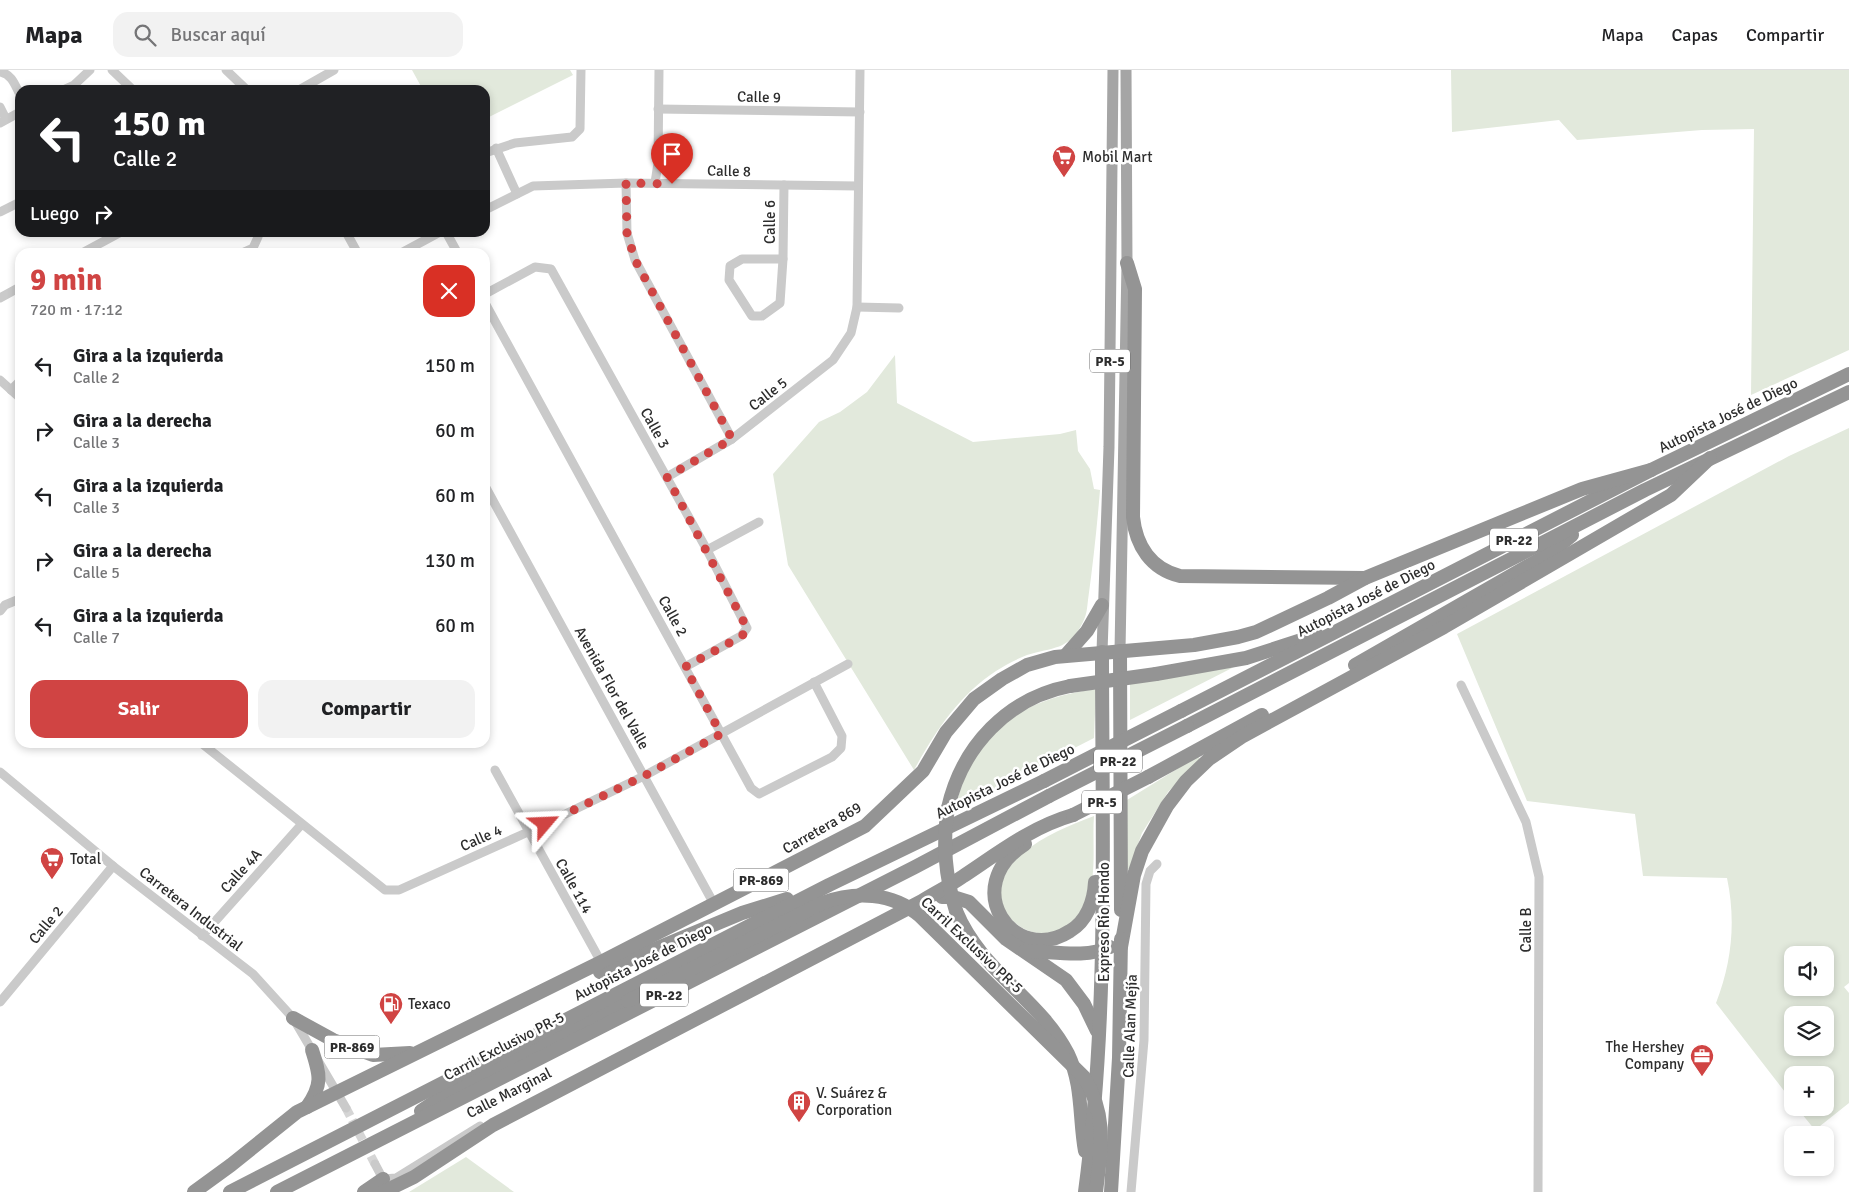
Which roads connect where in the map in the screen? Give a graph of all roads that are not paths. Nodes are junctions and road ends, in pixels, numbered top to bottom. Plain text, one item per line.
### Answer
1 (90, 70) edge
2 (112, 70) edge
3 (226, 70) edge
4 (334, 70) edge
5 (581, 70) edge
6 (659, 70) edge
7 (860, 70) edge
8 (1113, 70) edge
9 (1126, 70) edge
10 (0, 72) edge
11 (74, 85) edge
12 (128, 85) edge
13 (242, 85) edge
14 (308, 85) edge
15 (15, 87) edge
16 (0, 107) edge
17 (658, 109) junction
18 (860, 112) junction
19 (15, 115) edge
20 (3, 121) edge
21 (496, 148) junction
22 (490, 151) edge
23 (626, 183) junction
24 (655, 183) junction
25 (784, 185) junction
26 (858, 186) junction
27 (518, 194) junction
28 (15, 204) edge
29 (490, 208) edge
30 (0, 212) edge
31 (112, 237) edge
32 (349, 237) edge
33 (431, 237) edge
34 (449, 237) edge
35 (91, 248) edge
36 (355, 248) edge
37 (410, 248) edge
38 (455, 248) edge
39 (783, 259) junction
40 (1126, 263) junction
41 (15, 290) edge
42 (490, 291) edge
43 (0, 298) edge
44 (856, 307) junction
45 (899, 308) dead end
46 (1111, 308) junction
47 (490, 312) edge
48 (1849, 374) edge
49 (0, 380) edge
50 (15, 386) edge
51 (11, 390) junction
52 (1849, 392) edge
53 (15, 394) edge
54 (1125, 399) junction
55 (732, 439) junction
56 (1710, 458) junction
57 (1651, 470) junction
58 (667, 477) junction
59 (490, 495) edge
60 (1593, 518) junction
61 (759, 522) dead end
62 (707, 550) junction
63 (1365, 578) junction
64 (15, 601) edge
65 (1102, 605) junction
66 (0, 611) edge
67 (1349, 625) junction
68 (1120, 651) junction
69 (1102, 652) junction
70 (1065, 656) junction
71 (848, 664) dead end
72 (685, 667) junction
73 (814, 682) junction
74 (1461, 685) dead end
75 (721, 734) junction
76 (207, 748) edge
77 (495, 770) dead end
78 (0, 772) edge
79 (644, 776) junction
80 (1073, 815) junction
81 (301, 825) junction
82 (528, 832) junction
83 (1102, 855) junction
84 (1156, 864) dead end
85 (113, 866) junction
86 (828, 885) junction
87 (922, 901) junction
88 (714, 904) junction
89 (202, 936) junction
90 (1121, 941) junction
91 (1025, 950) junction
92 (1102, 951) junction
93 (601, 962) junction
94 (0, 1002) edge
95 (293, 1018) junction
96 (478, 1023) junction
97 (1099, 1036) junction
98 (312, 1050) junction
99 (415, 1053) junction
100 (338, 1092) junction
101 (440, 1098) junction
102 (307, 1107) junction
103 (346, 1108) tunnel mouth
104 (367, 1123) junction
105 (378, 1140) junction
106 (375, 1164) tunnel mouth
107 (1088, 1168) junction
108 (384, 1187) edge
109 (194, 1192) edge
110 (230, 1192) edge
111 (277, 1192) edge
112 (364, 1192) edge
113 (1085, 1192) edge
114 (1096, 1192) edge
115 (1111, 1192) edge
116 (1131, 1192) edge
117 (1538, 1192) edge

1 - 11 street
2 - 12 street
3 - 13 street
4 - 14 street
5 - 21 street
6 - 17 street
7 - 18 street, Calle 5
8 - 46 main road, PR-5
9 - 40 main road, PR-5
10 - 15 street
16 - 20 street
17 - 18 street, Calle 9
17 - 24 street
18 - 26 street, Calle 5
19 - 20 street
21 - 22 street
21 - 27 street
23 - 24 street, Calle 8
23 - 27 street, Calle 8
23 - 55 street
24 - 25 street, Calle 8
25 - 26 street, Calle 8
25 - 39 street, Calle 6
26 - 44 street, Calle 5
27 - 29 street, Calle 8
28 - 30 street
31 - 35 street
32 - 36 street
33 - 37 street
34 - 38 street
39 - 39 street, Calle 6
40 - 54 main road, PR-5
40 - 63 highway
41 - 43 street
42 - 58 street, Calle 3
44 - 45 street
44 - 55 street, Calle 5
46 - 54 main road
46 - 65 main road, PR-5
47 - 72 street, Calle 2
48 - 57 highway, Autopista José de Diego / PR-22
49 - 51 street
50 - 51 street
51 - 53 street
52 - 56 highway, Autopista José de Diego / PR-22
54 - 68 main road, PR-5
55 - 58 street, Calle 5
56 - 60 highway, Autopista José de Diego / PR-22
56 - 90 highway
57 - 63 highway, Carretera 869
57 - 67 highway, Autopista José de Diego / PR-22
58 - 62 street, Calle 3
59 - 79 street, Avenida Flor del Valle
60 - 80 highway, bridge
60 - 105 highway, Autopista José de Diego / PR-22, bridge
61 - 62 street
62 - 72 street, Calle 3
63 - 68 highway, Carretera 869
64 - 66 street
65 - 69 main road, PR-5
65 - 70 highway
67 - 86 highway, Autopista José de Diego / PR-22, bridge
67 - 107 highway, bridge
68 - 69 highway, Carretera 869
68 - 90 highway, Expreso Río Hondo / PR-5
69 - 70 highway, Carretera 869 / PR-869
69 - 83 highway, Expreso Río Hondo / PR-5
70 - 88 highway, Carretera 869 / PR-869
71 - 73 street, Calle 4
72 - 75 street, Calle 2
73 - 75 street, Calle 4
73 - 75 street, Calle 2
74 - 117 street, Calle B
75 - 79 street, Calle 4
76 - 81 street, Calle 4
77 - 82 street, Calle 114
78 - 85 street, Carretera Industrial / PR-869
79 - 82 street, Calle 4
79 - 88 street, Avenida Flor del Valle
80 - 83 highway
80 - 87 highway, Calle Marginal
81 - 82 street, Calle 4
81 - 89 street, Calle 4A
82 - 93 street, Calle 114
83 - 92 highway, Expreso Río Hondo / PR-5
84 - 116 street, Calle Alan Mejía
85 - 89 street, Carretera Industrial / PR-869
85 - 94 street, Calle 2
86 - 96 highway
86 - 104 highway, Autopista José de Diego / PR-22
87 - 91 highway
87 - 108 highway, Calle Marginal
88 - 93 highway, Carretera 869 / PR-869
89 - 95 street, Carretera Industrial / PR-869
90 - 92 highway
90 - 115 highway, Expreso Río Hondo / PR-5
91 - 92 highway
91 - 97 highway
92 - 97 highway, Expreso Río Hondo / PR-5
93 - 96 highway, Carretera 869 / PR-869
95 - 98 street, Carretera Industrial / PR-869
95 - 99 highway, PR-869
96 - 99 highway, Carretera 869 / PR-869
97 - 107 highway, Expreso Río Hondo / PR-5
98 - 100 street, Carretera Industrial / PR-869
98 - 102 highway
99 - 100 highway, Carretera 869
100 - 102 highway, Carretera 869
100 - 103 street, Carretera Industrial
101 - 104 highway
101 - 105 highway
101 - 114 highway, Carril Exclusivo PR-5, bridge
102 - 109 highway, Carretera 869
104 - 110 highway, Autopista José de Diego / PR-22
105 - 111 highway, Autopista José de Diego / PR-22
106 - 108 street
107 - 113 highway, Expreso Río Hondo / PR-5
108 - 112 highway, Calle Marginal

